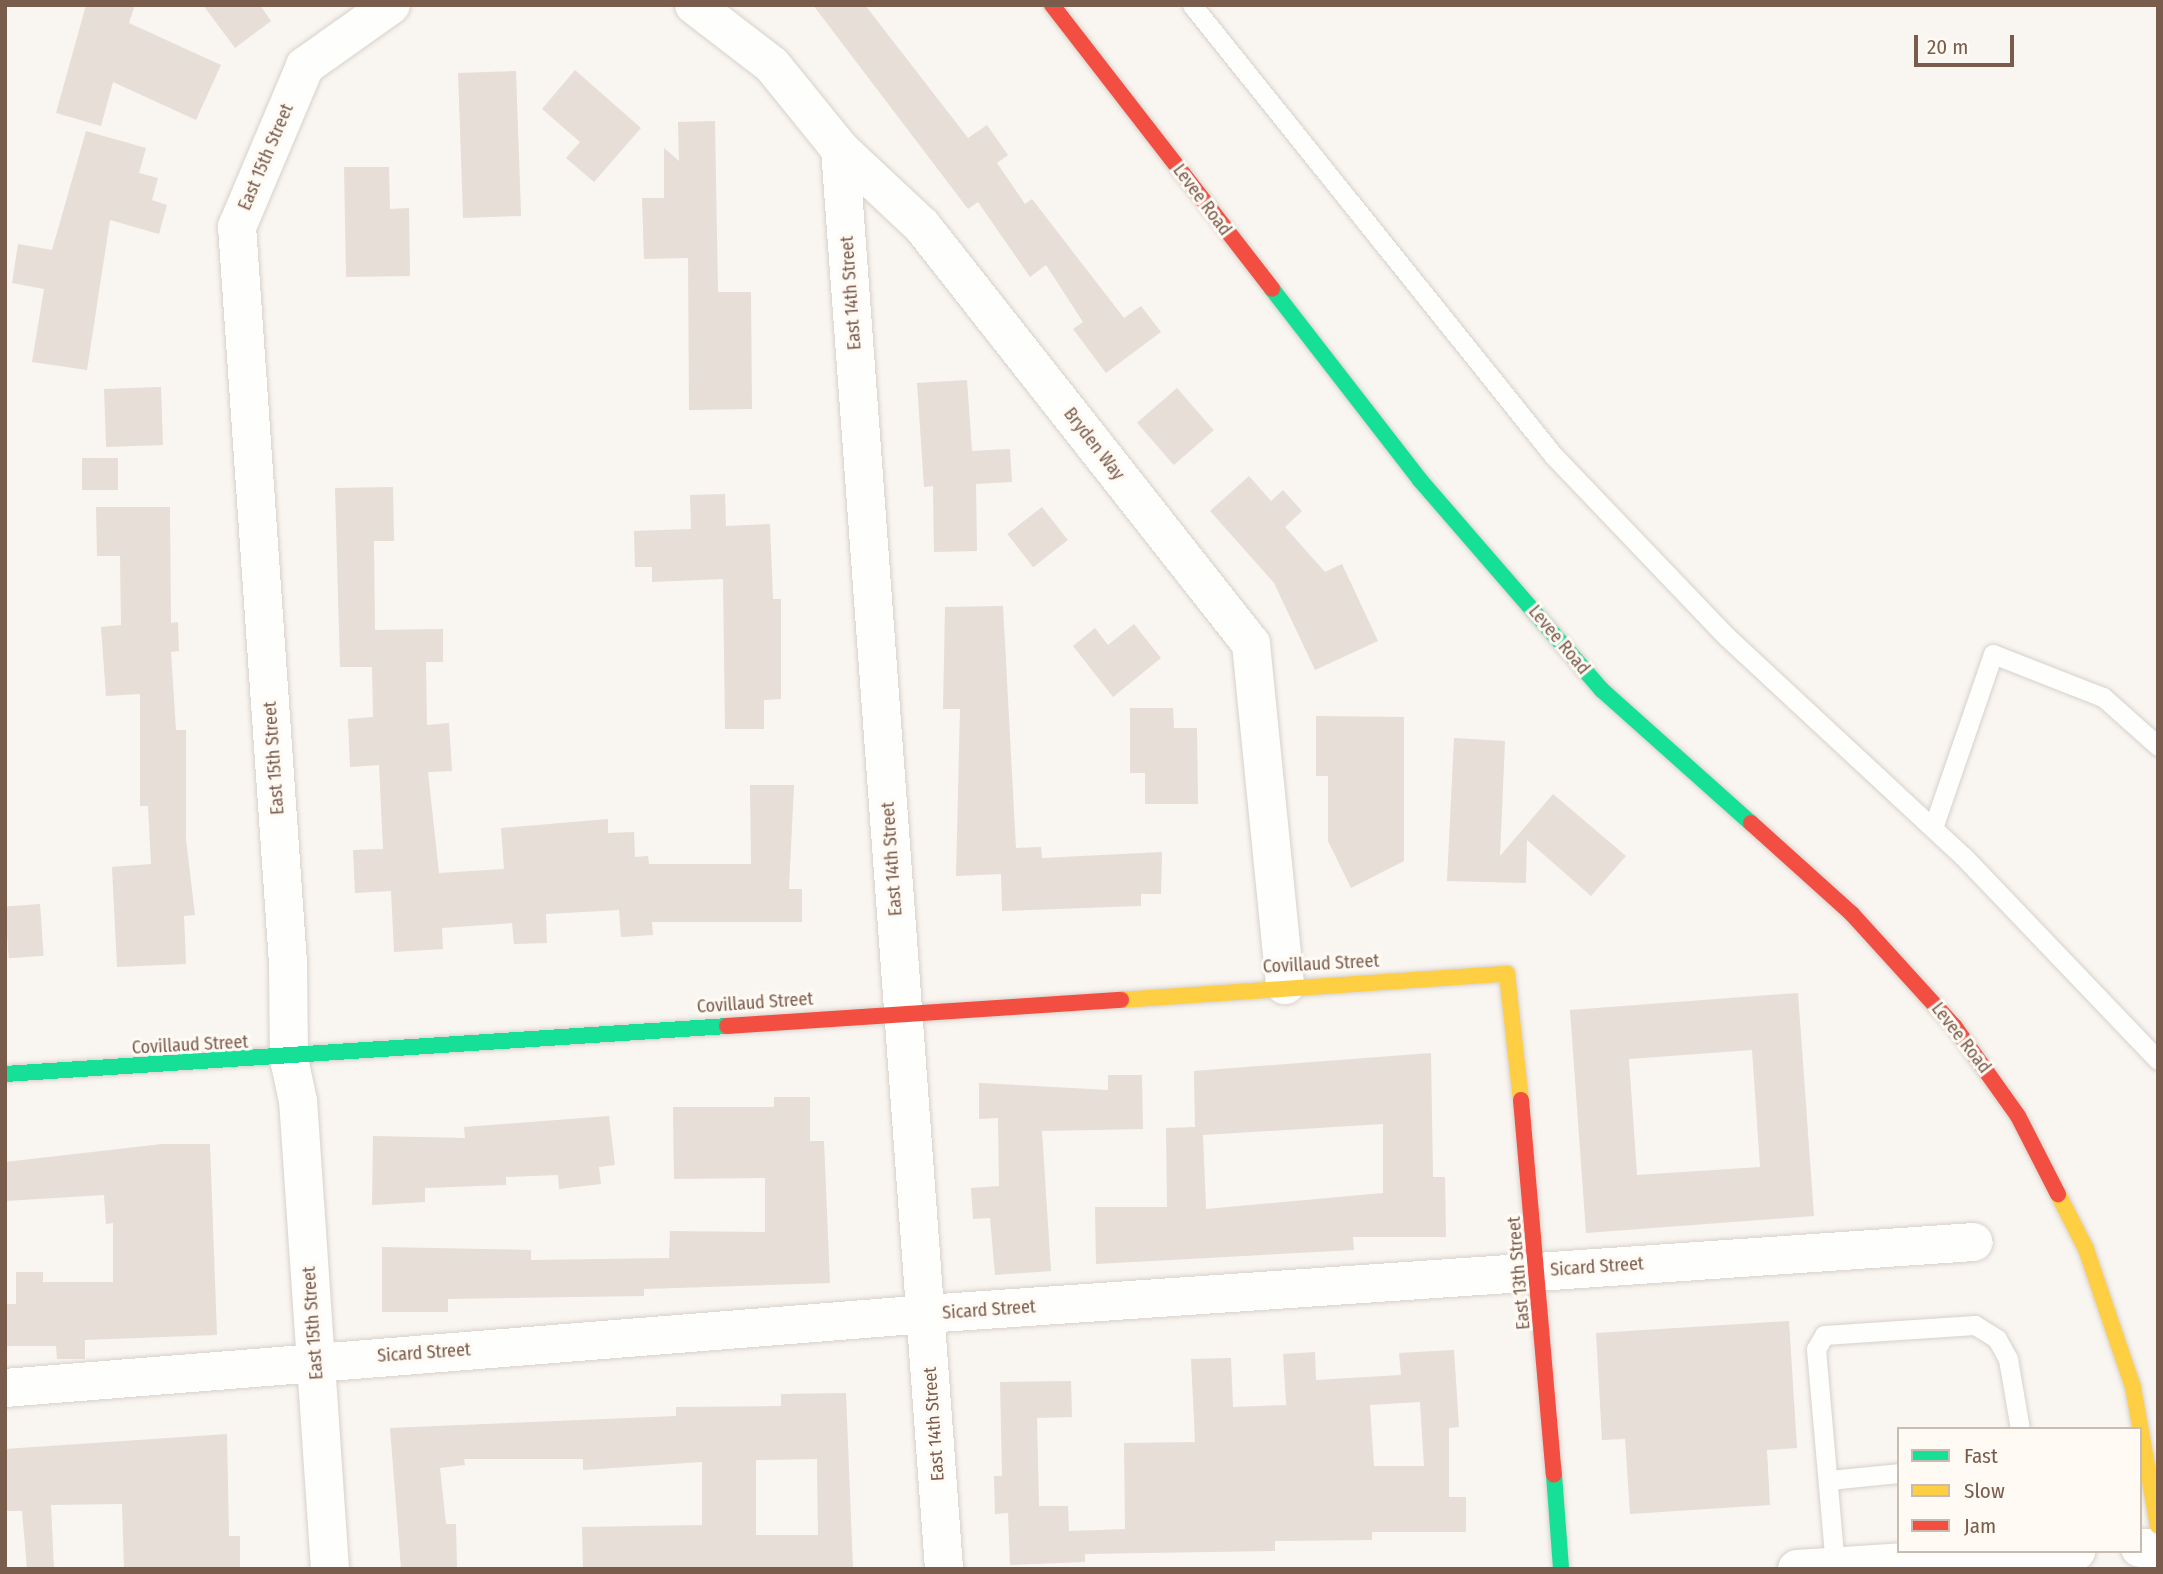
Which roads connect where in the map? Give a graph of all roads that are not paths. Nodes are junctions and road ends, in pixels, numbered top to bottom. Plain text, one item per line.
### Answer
1 (391, 5) edge
2 (694, 5) edge
3 (1052, 5) edge
4 (1192, 5) edge
5 (840, 149) junction
6 (2158, 746) edge
7 (1933, 828) junction
8 (1507, 974) joint
9 (1284, 985) junction
10 (903, 1011) junction
11 (289, 1059) junction
12 (2158, 1060) edge
13 (5, 1074) edge
14 (1974, 1242) dead end
15 (1539, 1271) junction
16 (926, 1314) junction
17 (316, 1361) junction
18 (5, 1388) edge
19 (2020, 1427) edge
20 (2140, 1427) edge
21 (2142, 1437) edge
22 (1897, 1473) edge
23 (1829, 1480) junction
24 (2158, 1526) edge
25 (2044, 1553) edge
26 (1835, 1566) junction
27 (330, 1569) edge
28 (944, 1569) edge
29 (1561, 1569) edge
30 (1797, 1569) edge

1 - 11 street, East 15th Street
2 - 5 street, Bryden Way
3 - 20 main road, Levee Road
4 - 7 lane
5 - 9 street, Bryden Way
5 - 10 street, East 14th Street
6 - 7 lane
7 - 12 lane
8 - 9 main road, Covillaud Street
8 - 15 main road, East 13th Street
9 - 10 main road, Covillaud Street
10 - 11 main road, Covillaud Street
10 - 16 street, East 14th Street
11 - 13 main road, Covillaud Street
11 - 17 street, East 15th Street
14 - 15 street, Sicard Street
15 - 16 street, Sicard Street
15 - 29 main road, East 13th Street
16 - 17 street, Sicard Street
16 - 28 street, East 14th Street
17 - 18 street, Sicard Street
17 - 27 street, East 15th Street
19 - 23 lane
21 - 24 main road, Levee Road
22 - 23 lane
23 - 26 lane
25 - 26 street
26 - 30 street

